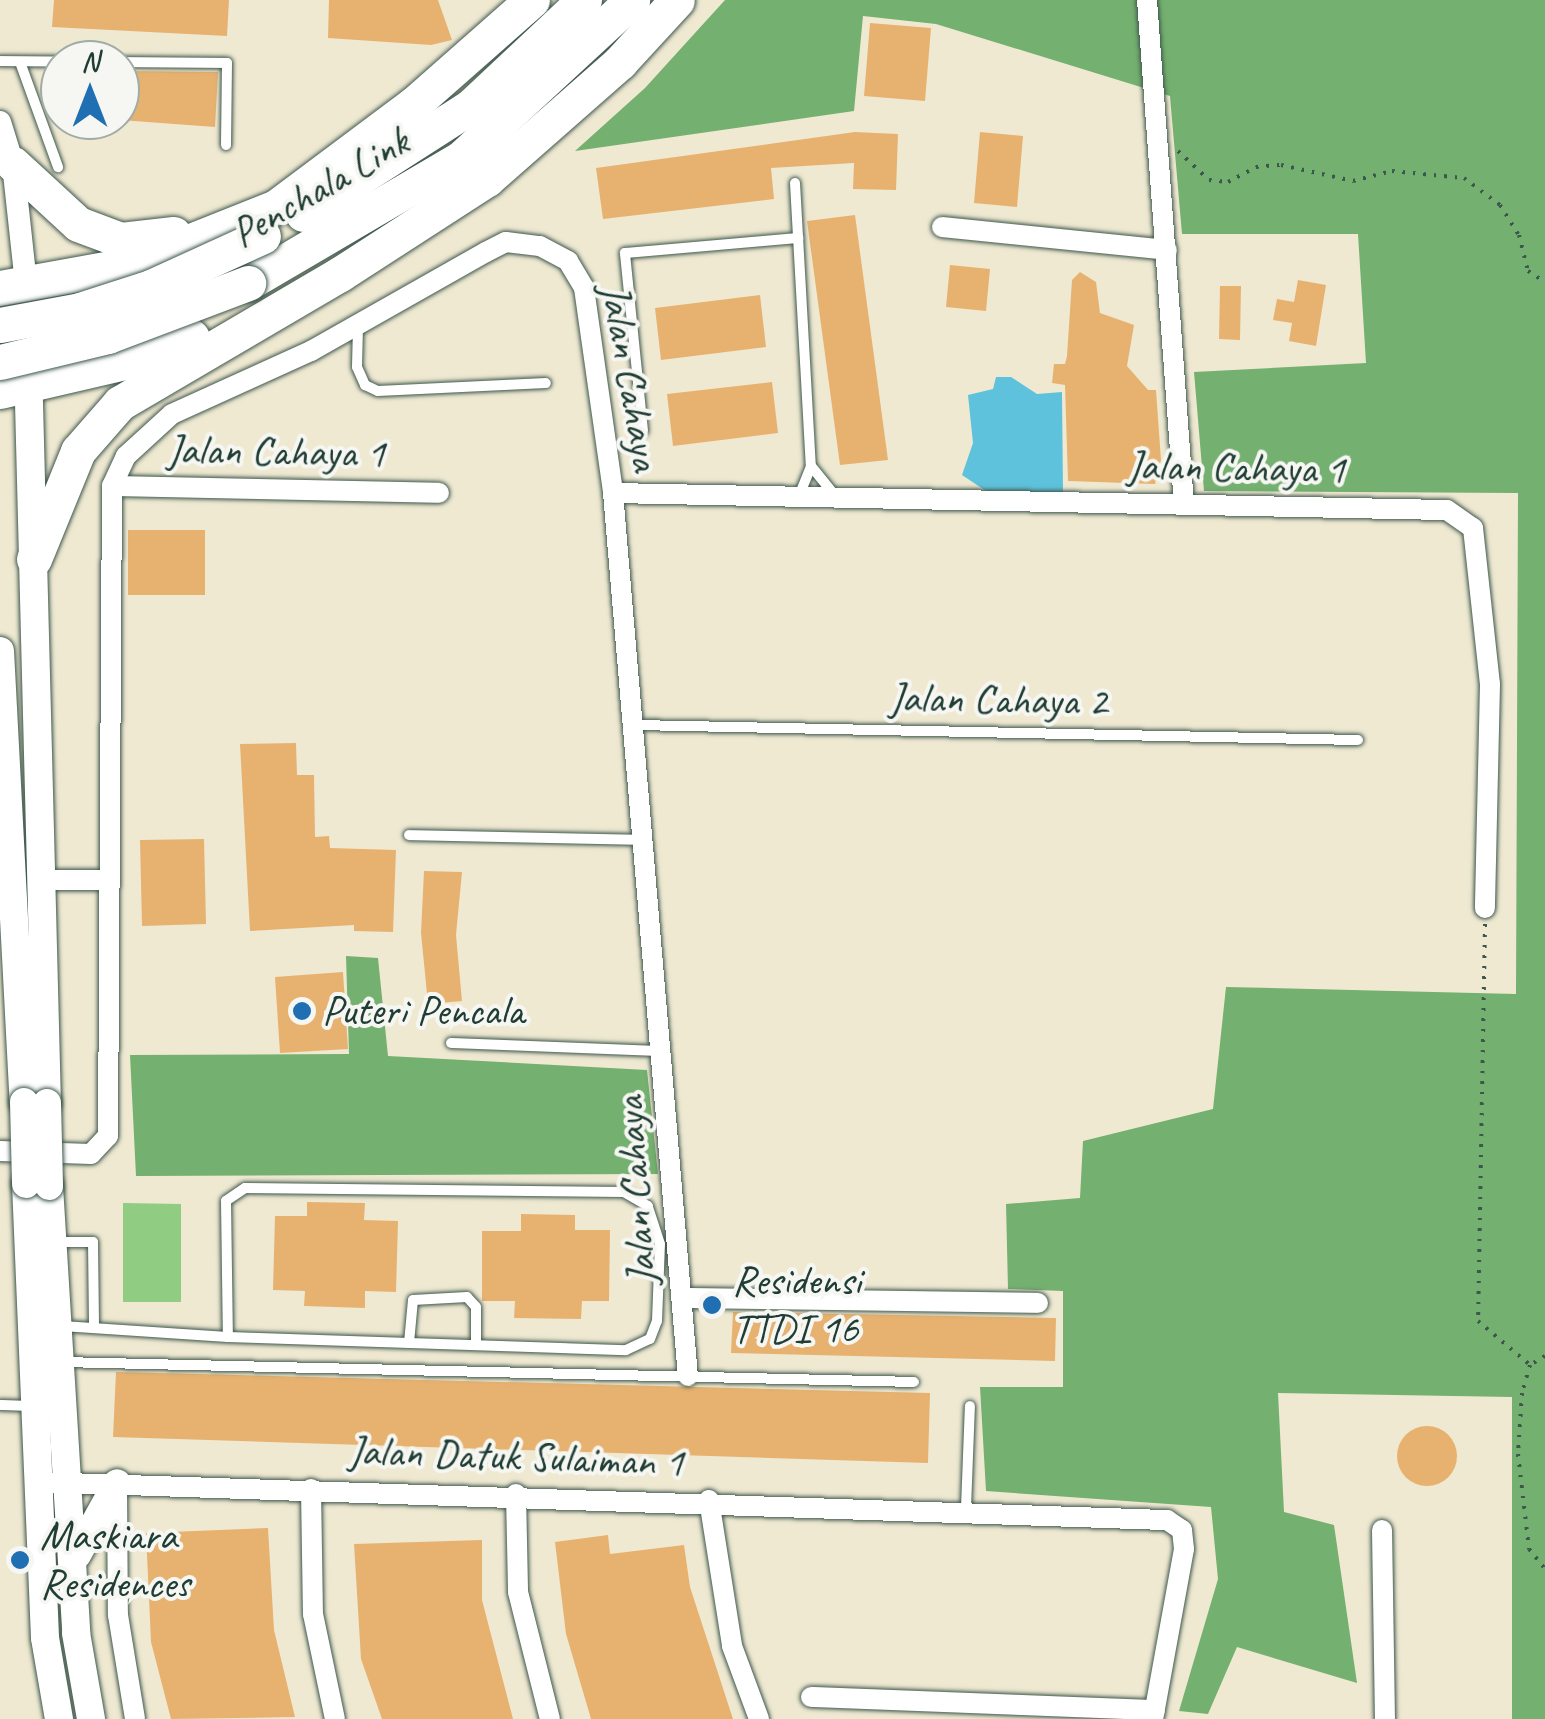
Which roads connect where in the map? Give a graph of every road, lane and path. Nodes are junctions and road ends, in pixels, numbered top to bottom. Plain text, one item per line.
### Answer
1 (532, 0) edge
2 (584, 0) edge
3 (632, 0) edge
4 (676, 0) edge
5 (1146, 0) edge
6 (0, 62) edge
7 (20, 62) junction
8 (415, 103) junction
9 (0, 122) edge
10 (1160, 142) junction
11 (226, 144) dead end
12 (13, 164) junction
13 (58, 168) dead end
14 (795, 183) dead end
15 (942, 227) dead end
16 (798, 238) junction
17 (1167, 250) junction
18 (133, 264) junction
19 (340, 274) junction
20 (1545, 282) edge
21 (13, 286) edge
22 (0, 325) edge
23 (358, 326) junction
24 (142, 358) junction
25 (0, 362) edge
26 (546, 383) dead end
27 (6, 391) edge
28 (643, 431) dead end
29 (811, 466) junction
30 (112, 486) junction
31 (439, 493) dead end
32 (612, 493) junction
33 (798, 497) junction
34 (838, 498) junction
35 (1184, 505) junction
36 (34, 559) junction
37 (0, 652) edge
38 (636, 725) junction
39 (1358, 740) dead end
40 (2, 777) edge
41 (409, 835) dead end
42 (644, 840) junction
43 (42, 880) junction
44 (106, 880) junction
45 (1485, 908) joint
46 (451, 1043) dead end
47 (663, 1052) junction
48 (36, 1102) junction
49 (0, 1151) edge
50 (37, 1185) junction
51 (52, 1242) junction
52 (682, 1298) junction
53 (1038, 1303) dead end
54 (44, 1326) junction
55 (94, 1327) junction
56 (228, 1337) junction
57 (409, 1342) junction
58 (476, 1345) junction
59 (1545, 1356) edge
60 (60, 1362) junction
61 (1530, 1366) junction
62 (688, 1376) junction
63 (914, 1382) dead end
64 (0, 1405) edge
65 (49, 1406) junction
66 (970, 1406) dead end
67 (36, 1482) junction
68 (68, 1482) junction
69 (116, 1482) junction
70 (311, 1489) junction
71 (516, 1494) junction
72 (709, 1500) junction
73 (966, 1508) junction
74 (1382, 1530) dead end
75 (1545, 1569) edge
76 (73, 1571) junction
77 (811, 1698) dead end
78 (1154, 1715) edge
79 (60, 1719) edge
80 (91, 1719) edge
81 (135, 1719) edge
82 (335, 1719) edge
83 (550, 1719) edge
84 (759, 1719) edge
85 (1385, 1719) edge

1 - 8 highway
2 - 22 highway, Penchala Link, bridge
3 - 25 highway, Penchala Link, bridge
4 - 19 highway
5 - 10 street
6 - 7 lane
7 - 11 lane
7 - 13 lane
8 - 12 highway
8 - 18 highway
9 - 12 street
10 - 17 street
10 - 20 path
12 - 21 street
14 - 16 lane
15 - 17 street
16 - 28 lane
16 - 29 lane
17 - 35 street
18 - 21 highway
18 - 24 highway
19 - 24 highway
19 - 36 highway
21 - 27 main road
23 - 26 lane
23 - 30 street, Jalan Cahaya
23 - 32 street, Jalan Cahaya
24 - 27 highway
27 - 36 main road
29 - 33 lane
29 - 34 lane
30 - 31 street, Jalan Cahaya 1
30 - 44 street
32 - 33 street, Jalan Cahaya 1
32 - 38 street, Jalan Cahaya
33 - 34 street, Jalan Cahaya 1
34 - 35 street, Jalan Cahaya 1
35 - 45 street, Jalan Cahaya 1
36 - 43 main road
37 - 40 main road
38 - 39 lane, Jalan Cahaya 2
38 - 42 street, Jalan Cahaya
40 - 48 main road
41 - 42 lane
42 - 47 street, Jalan Cahaya
43 - 44 street
43 - 48 main road
44 - 49 street
45 - 61 path
46 - 47 lane
47 - 52 street, Jalan Cahaya
48 - 50 main road, bridge
50 - 51 main road
50 - 54 main road
51 - 54 main road
51 - 55 lane
52 - 53 street
52 - 62 street, Jalan Cahaya
54 - 55 lane
54 - 60 main road
54 - 65 main road
55 - 56 lane
56 - 57 lane
56 - 58 lane
57 - 58 lane
57 - 58 lane
59 - 61 path
60 - 62 lane
60 - 65 main road
61 - 75 path
62 - 63 lane
64 - 65 lane
65 - 67 main road
65 - 68 main road
66 - 73 lane
67 - 68 street, Jalan Datuk Sulaiman 1
67 - 79 main road
68 - 69 street, Jalan Datuk Sulaiman 1
68 - 76 main road
69 - 70 street, Jalan Datuk Sulaiman 1
69 - 76 main road
69 - 81 street
70 - 71 street, Jalan Datuk Sulaiman 1
70 - 82 street
71 - 72 street, Jalan Datuk Sulaiman 1
71 - 83 street
72 - 73 street, Jalan Datuk Sulaiman 1
72 - 84 street
73 - 78 street, Jalan Datuk Sulaiman 1
74 - 85 street
76 - 80 main road
77 - 78 street

